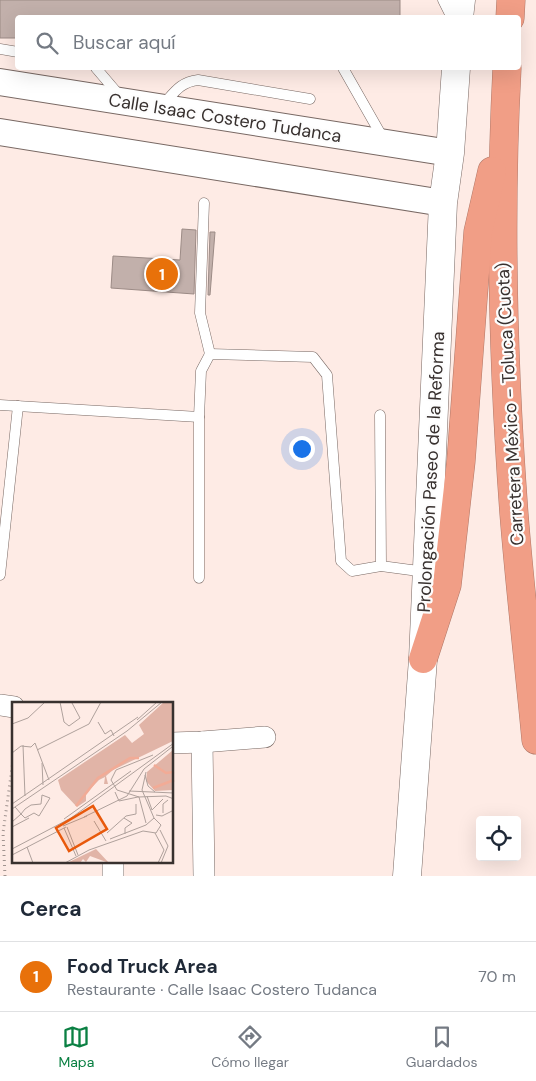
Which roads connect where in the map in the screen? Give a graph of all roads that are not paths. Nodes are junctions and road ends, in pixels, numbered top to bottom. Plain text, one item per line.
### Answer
1 (443, 0) edge
2 (461, 0) edge
3 (512, 0) edge
4 (450, 15) edge
5 (459, 15) edge
6 (510, 15) edge
7 (0, 49) edge
8 (15, 52) edge
9 (98, 70) edge
10 (344, 70) edge
11 (456, 70) edge
12 (507, 70) edge
13 (0, 82) edge
14 (310, 99) dead end
15 (125, 102) junction
16 (161, 108) junction
17 (504, 116) junction
18 (0, 132) edge
19 (386, 143) junction
20 (450, 153) junction
21 (204, 203) dead end
22 (443, 203) junction
23 (210, 354) junction
24 (0, 405) edge
25 (18, 406) junction
26 (380, 415) dead end
27 (199, 417) junction
28 (381, 566) junction
29 (427, 572) junction
30 (0, 574) edge
31 (199, 578) dead end
32 (423, 659) junction
33 (265, 737) dead end
34 (536, 740) edge
35 (202, 742) junction
36 (174, 743) edge
37 (204, 876) edge
38 (407, 876) edge

1 - 4 lane
2 - 5 main road
3 - 6 highway
7 - 8 lane
9 - 15 lane
10 - 19 lane
11 - 20 main road, Prolongación Paseo de la Reforma
12 - 17 highway, Carretera México - Toluca (Cuota)
13 - 15 street, Calle Isaac Costero Tudanca
14 - 16 lane
15 - 16 street, Calle Isaac Costero Tudanca
16 - 19 street, Calle Isaac Costero Tudanca
17 - 32 highway
17 - 34 highway, Carretera México - Toluca (Cuota)
18 - 22 street
19 - 20 street, Calle Isaac Costero Tudanca
20 - 22 main road, Prolongación Paseo de la Reforma
21 - 23 lane
22 - 29 main road, Prolongación Paseo de la Reforma
23 - 27 lane
23 - 28 lane
24 - 25 lane
25 - 27 lane
25 - 30 lane
26 - 28 lane
27 - 31 lane
28 - 29 lane
29 - 32 main road, Prolongación Paseo de la Reforma
32 - 38 main road, Prolongación Paseo de la Reforma
33 - 35 street
35 - 36 street
35 - 37 street

